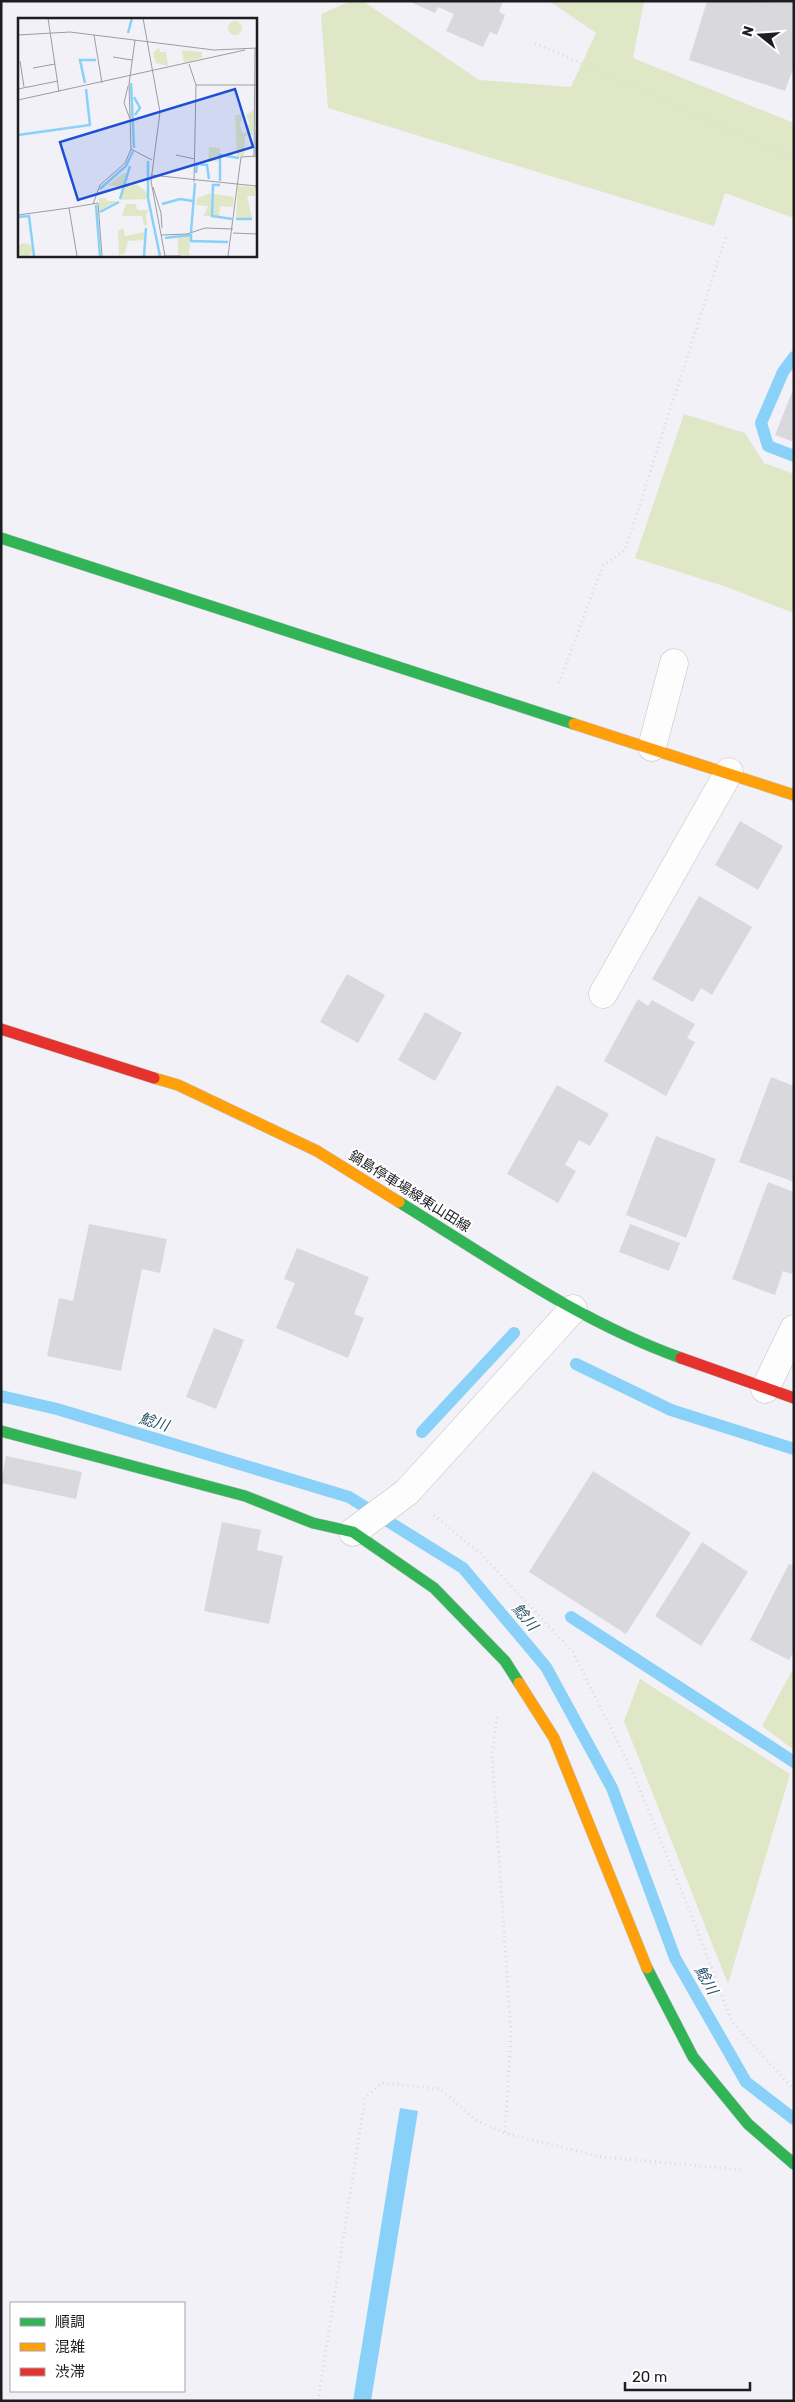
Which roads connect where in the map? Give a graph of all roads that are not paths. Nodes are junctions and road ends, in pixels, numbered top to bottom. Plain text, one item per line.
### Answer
1 (1, 538) edge
2 (674, 663) dead end
3 (652, 748) junction
4 (729, 772) junction
5 (794, 795) edge
6 (603, 994) dead end
7 (1, 1029) edge
8 (573, 1310) junction
9 (794, 1329) edge
10 (765, 1389) junction
11 (794, 1398) edge
12 (5, 1434) edge
13 (352, 1532) junction
14 (794, 2164) edge

1 - 3 street
2 - 3 street
3 - 4 street
4 - 5 street
4 - 6 street
7 - 8 street, 鍋島停車場線東山田線
8 - 10 street, 鍋島停車場線東山田線
8 - 13 street
9 - 10 street
10 - 11 street, 鍋島停車場線東山田線
12 - 13 street
13 - 14 street

